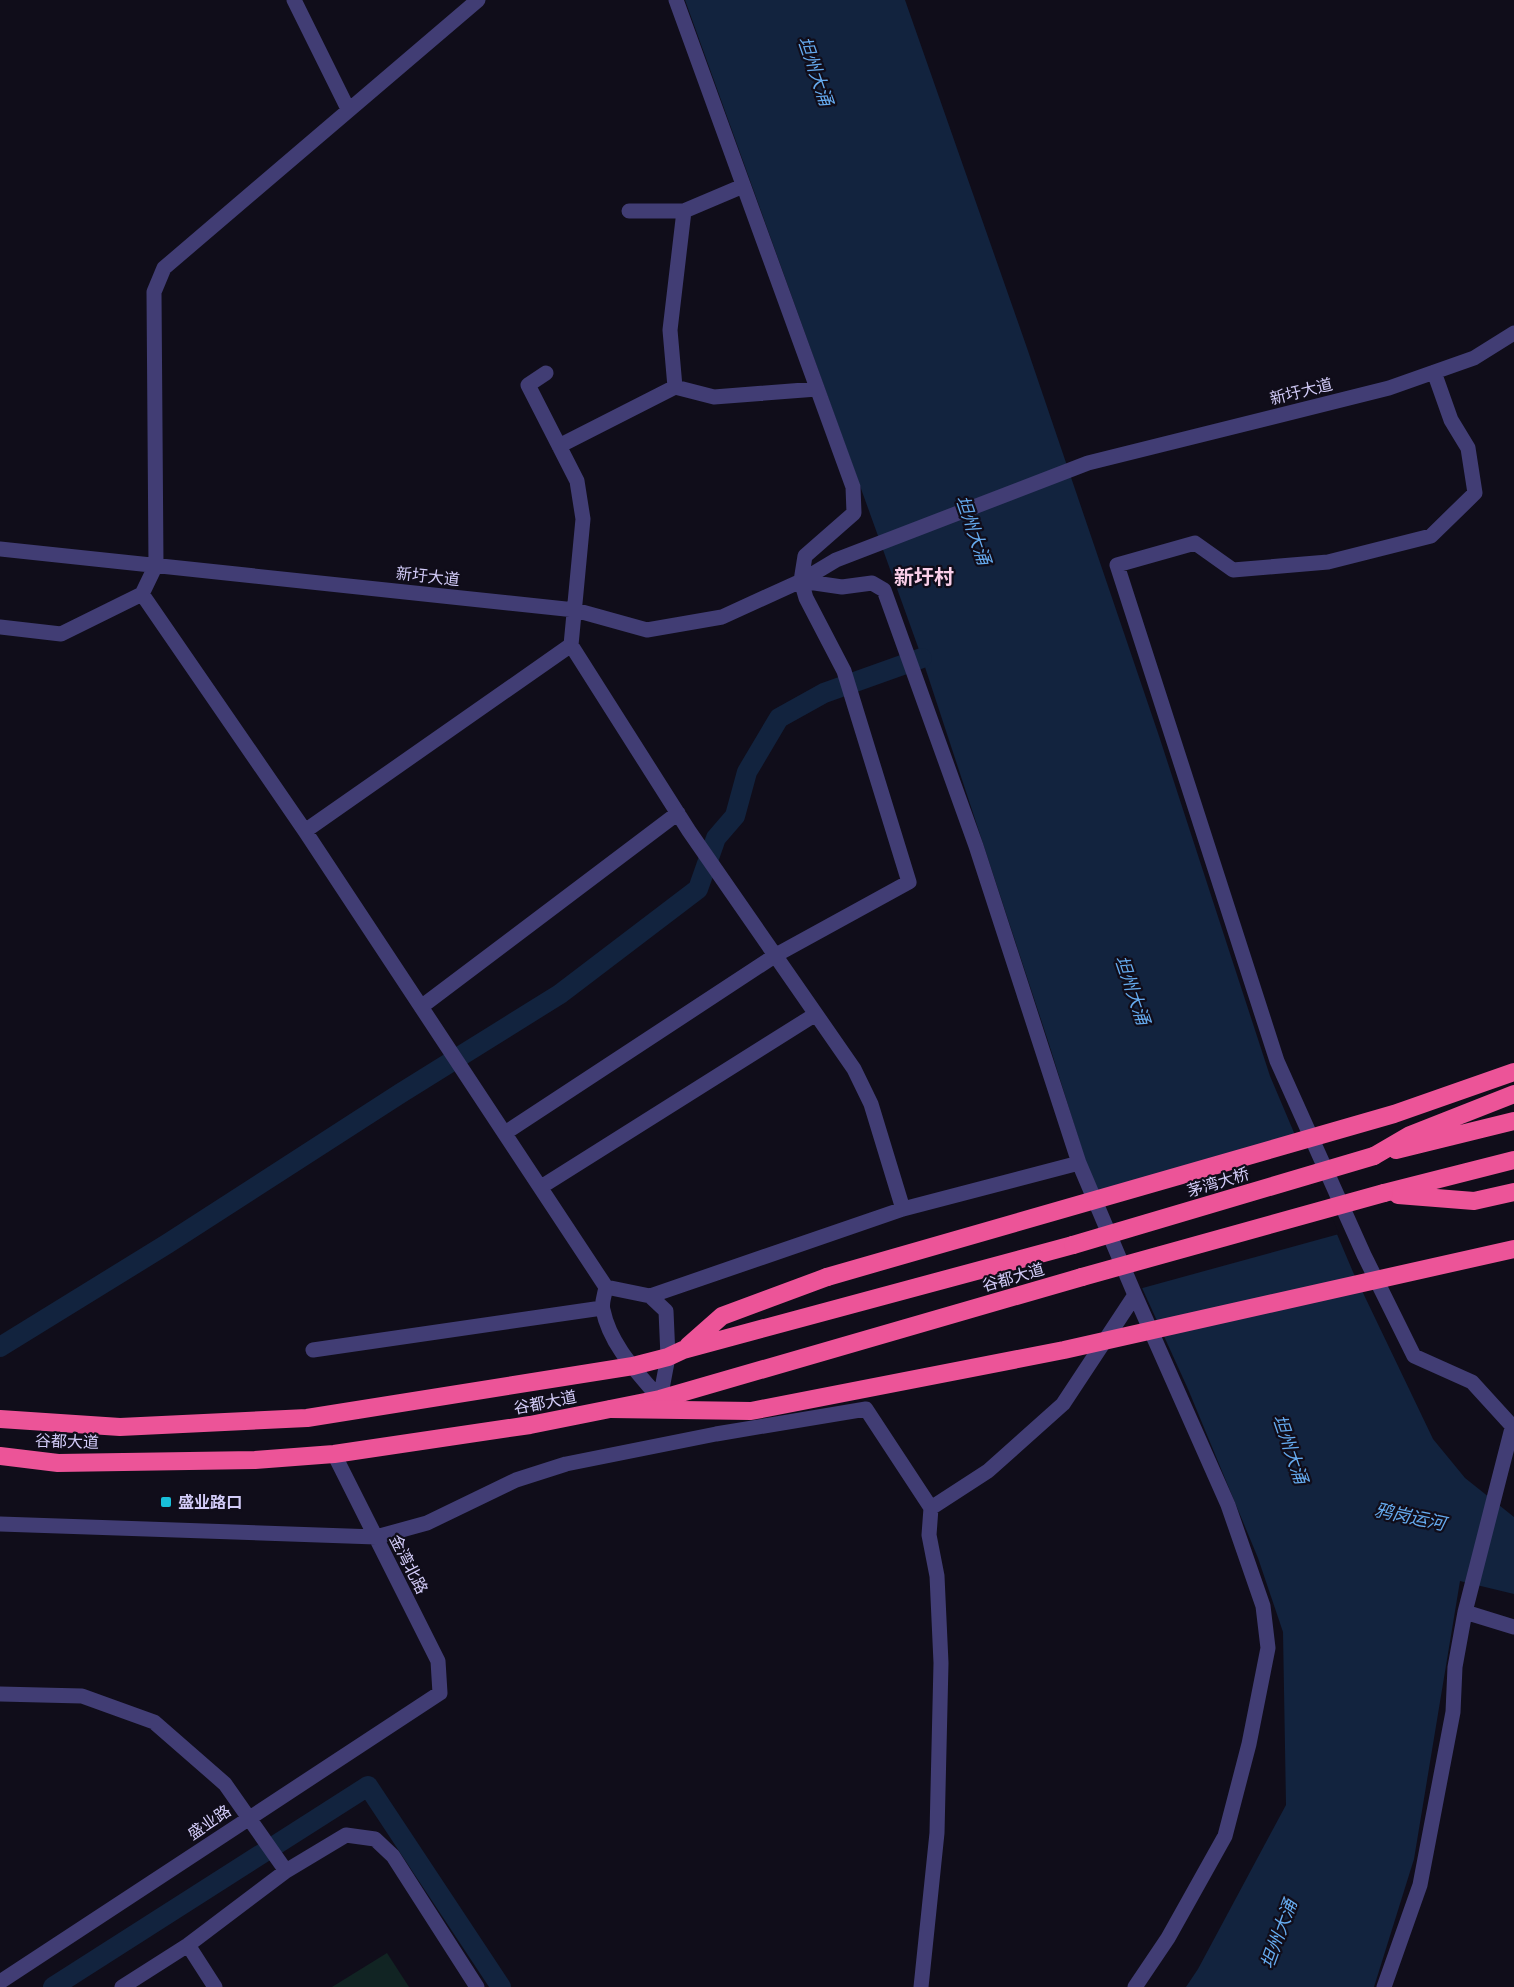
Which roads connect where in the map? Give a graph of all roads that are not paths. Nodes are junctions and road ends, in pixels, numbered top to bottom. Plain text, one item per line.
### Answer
1 (478, 0) edge
2 (676, 0) edge
3 (298, 2) edge
4 (348, 109) junction
5 (743, 186) junction
6 (630, 211) dead end
7 (684, 211) junction
8 (1514, 333) edge
9 (1434, 372) junction
10 (546, 373) dead end
11 (675, 387) junction
12 (817, 389) junction
13 (559, 446) junction
14 (0, 549) edge
15 (156, 565) junction
16 (801, 581) junction
17 (142, 594) junction
18 (575, 610) junction
19 (0, 627) edge
20 (571, 645) junction
21 (678, 813) junction
22 (305, 831) junction
23 (776, 955) junction
24 (421, 1007) junction
25 (816, 1014) junction
26 (1514, 1072) edge
27 (1514, 1094) edge
28 (1514, 1120) edge
29 (505, 1133) junction
30 (1374, 1156) junction
31 (1514, 1160) edge
32 (1079, 1162) junction
33 (541, 1187) junction
34 (1514, 1192) edge
35 (1384, 1193) junction
36 (903, 1209) junction
37 (1073, 1245) joint
38 (1514, 1249) edge
39 (606, 1287) junction
40 (1135, 1295) junction
41 (650, 1296) junction
42 (602, 1308) junction
43 (313, 1350) dead end
44 (675, 1353) junction
45 (633, 1366) junction
46 (660, 1399) junction
47 (611, 1408) junction
48 (0, 1419) edge
49 (1513, 1428) edge
50 (334, 1454) junction
51 (0, 1456) edge
52 (931, 1508) junction
53 (0, 1524) edge
54 (375, 1537) junction
55 (1465, 1612) junction
56 (1514, 1627) edge
57 (440, 1693) joint
58 (0, 1694) edge
59 (250, 1817) junction
60 (286, 1871) junction
61 (188, 1945) junction
62 (0, 1982) edge
63 (122, 1987) edge
64 (215, 1987) edge
65 (477, 1987) edge
66 (921, 1987) edge
67 (1136, 1987) edge
68 (1384, 1987) edge

1 - 4 street
2 - 5 street
3 - 4 street
4 - 15 street
5 - 7 street
5 - 12 street
6 - 7 street
7 - 11 street
8 - 9 street, 新圩大道
9 - 16 street, 新圩大道
9 - 49 street
10 - 13 street
11 - 12 street
11 - 13 street
12 - 16 street
13 - 18 street
14 - 15 street, 新圩大道
15 - 17 street
15 - 18 street, 新圩大道
16 - 18 street, 新圩大道
16 - 23 street
16 - 32 street
17 - 19 street
17 - 22 street
18 - 20 street
20 - 21 street
20 - 22 street
21 - 23 street
21 - 24 street
22 - 24 street
23 - 25 street
23 - 29 street
24 - 29 street
25 - 33 street
25 - 36 street
26 - 44 highway, bridge
27 - 30 highway
28 - 30 highway
29 - 33 street
30 - 37 highway, 茅湾大桥, bridge
31 - 35 highway
32 - 36 street
32 - 40 street
33 - 39 street
34 - 35 highway
35 - 46 highway, 谷都大道, bridge
36 - 41 street
37 - 44 highway, 谷都大道
38 - 47 highway, bridge
39 - 41 street
39 - 42 street
40 - 52 street
40 - 67 street
41 - 44 street
42 - 43 street
42 - 45 street
44 - 45 highway, 谷都大道
44 - 46 street
45 - 46 street
45 - 48 highway, 谷都大道
46 - 47 highway, 谷都大道
47 - 50 highway, 谷都大道
49 - 55 street
50 - 51 highway, 谷都大道
50 - 54 street, 金湾北路
52 - 54 street
52 - 66 street
53 - 54 street
54 - 57 street, 金湾北路
55 - 56 street
55 - 68 street
57 - 59 street, 盛业路
58 - 59 street
59 - 60 street
59 - 62 street, 盛业路
60 - 61 street
60 - 65 street
61 - 63 street
61 - 64 street

